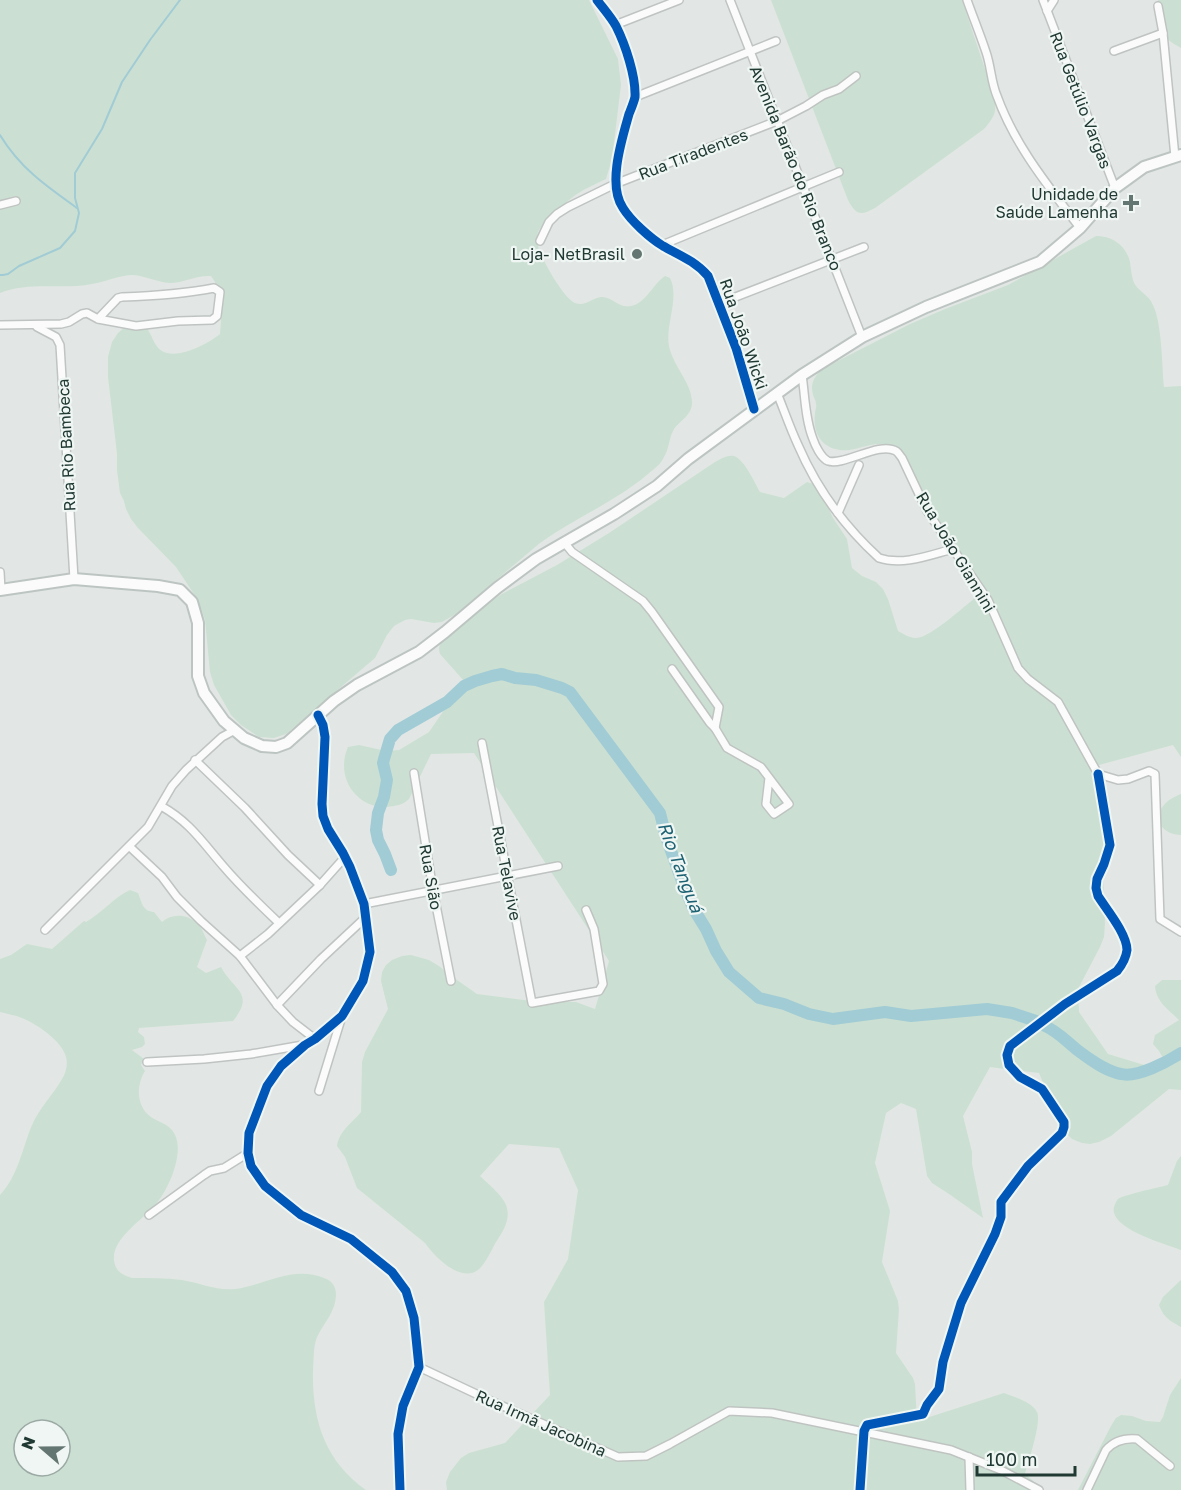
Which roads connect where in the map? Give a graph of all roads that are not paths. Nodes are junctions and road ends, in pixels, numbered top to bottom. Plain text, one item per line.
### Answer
1 (597, 0) edge
2 (679, 0) edge
3 (730, 0) edge
4 (967, 0) edge
5 (1043, 0) edge
6 (1054, 0) edge
7 (1158, 6) dead end
8 (1047, 11) junction
9 (615, 25) junction
10 (1163, 33) junction
11 (776, 41) dead end
12 (749, 51) junction
13 (1114, 51) dead end
14 (856, 76) dead end
15 (635, 97) junction
16 (777, 121) junction
17 (1178, 156) edge
18 (839, 172) dead end
19 (615, 184) junction
20 (804, 187) junction
21 (1115, 188) junction
22 (16, 201) dead end
23 (0, 205) edge
24 (1080, 228) junction
25 (540, 241) dead end
26 (662, 245) junction
27 (864, 247) dead end
28 (832, 259) junction
29 (720, 303) junction
30 (98, 319) junction
31 (0, 325) edge
32 (33, 326) junction
33 (862, 337) junction
34 (802, 375) junction
35 (777, 393) junction
36 (754, 409) junction
37 (860, 465) dead end
38 (838, 513) junction
39 (564, 542) junction
40 (953, 549) junction
41 (0, 572) edge
42 (74, 579) junction
43 (0, 590) edge
44 (672, 669) dead end
45 (318, 715) junction
46 (715, 728) junction
47 (235, 730) junction
48 (482, 743) dead end
49 (195, 760) junction
50 (414, 773) dead end
51 (1098, 774) junction
52 (769, 778) junction
53 (161, 806) junction
54 (130, 847) junction
55 (345, 857) junction
56 (558, 866) dead end
57 (508, 876) junction
58 (320, 885) junction
59 (433, 890) junction
60 (364, 904) junction
61 (586, 910) dead end
62 (366, 917) junction
63 (279, 922) junction
64 (45, 930) dead end
65 (1181, 932) edge
66 (240, 956) junction
67 (451, 981) dead end
68 (277, 1005) junction
69 (342, 1016) junction
70 (315, 1039) junction
71 (305, 1045) junction
72 (147, 1062) dead end
73 (319, 1090) dead end
74 (248, 1153) junction
75 (149, 1215) dead end
76 (419, 1367) junction
77 (864, 1431) junction
78 (969, 1457) junction
79 (1170, 1466) dead end
80 (400, 1490) edge
81 (860, 1490) edge
82 (970, 1490) edge
83 (1040, 1490) edge
84 (1087, 1490) edge

1 - 9 street, Rua João Wicki
2 - 9 street
3 - 12 street, Avenida Barão do Rio Branco
4 - 24 street
5 - 8 street, Rua Getúlio Vargas
6 - 8 street, Rua Getúlio Vargas
7 - 10 street
8 - 21 street, Rua Getúlio Vargas
9 - 15 street, Rua João Wicki
10 - 13 street
10 - 17 street
11 - 12 street
12 - 15 street
12 - 16 street, Avenida Barão do Rio Branco
14 - 16 street, Rua Tiradentes
15 - 19 street, Rua João Wicki
16 - 19 street, Rua Tiradentes
16 - 20 street, Avenida Barão do Rio Branco
17 - 21 main road
18 - 20 street
19 - 25 street, Rua Tiradentes
19 - 26 street, Rua João Wicki
20 - 26 street
20 - 28 street, Avenida Barão do Rio Branco
21 - 24 main road
22 - 23 street
24 - 33 main road
26 - 29 street, Rua João Wicki
27 - 28 street
28 - 29 street
28 - 33 street, Avenida Barão do Rio Branco
29 - 36 street, Rua João Wicki
30 - 30 street
30 - 32 street
31 - 32 street
32 - 42 street, Rua Rio Bambeca
33 - 34 main road
34 - 35 main road
34 - 40 street, Rua João Giannini
35 - 36 main road
35 - 38 street
36 - 39 main road
37 - 38 street
38 - 40 street
39 - 45 main road
39 - 46 street
40 - 51 street, Rua João Giannini
41 - 43 street
42 - 43 main road
42 - 47 main road
44 - 46 street
45 - 47 main road
45 - 55 street
46 - 52 street
47 - 49 street
48 - 57 street, Rua Telavive
49 - 53 street
49 - 58 street
50 - 59 street, Rua Sião
51 - 65 street
51 - 77 street, Rua João Giannini
52 - 52 street
53 - 54 street
53 - 63 street
54 - 64 street
54 - 66 street
55 - 58 street
55 - 60 street
56 - 57 street
57 - 59 street
57 - 61 street, Rua Telavive
58 - 63 street
59 - 60 street
59 - 67 street, Rua Sião
60 - 62 street
62 - 68 street
62 - 69 street
63 - 66 street
66 - 68 street
68 - 70 street
69 - 70 street
69 - 73 street
70 - 71 street
71 - 72 street
71 - 74 street
74 - 75 street
74 - 76 street
76 - 77 street, Rua Irmã Jacobina
76 - 80 street
77 - 78 street, Rua Irmã Jacobina
77 - 81 street
78 - 82 street
78 - 83 street, Rua Irmã Jacobina
79 - 84 street

